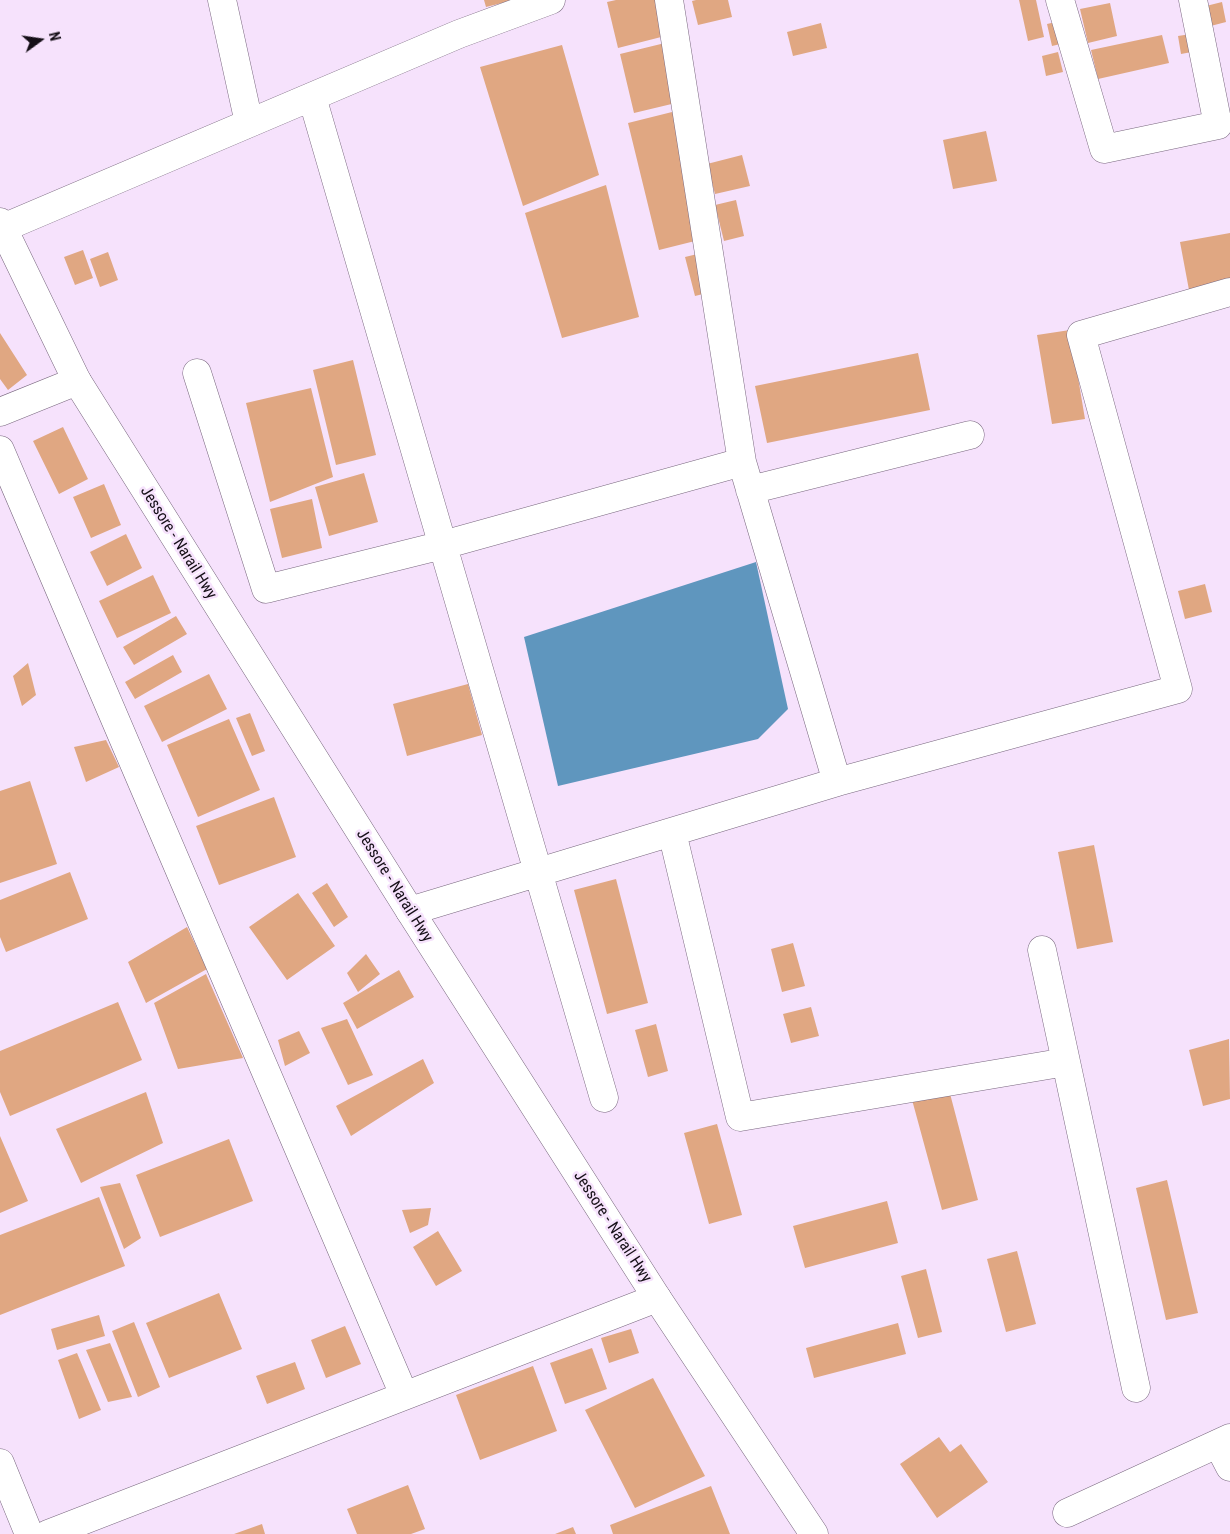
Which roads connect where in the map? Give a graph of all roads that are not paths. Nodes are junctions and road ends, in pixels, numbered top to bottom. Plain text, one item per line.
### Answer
1 (222, 0) edge
2 (552, 0) edge
3 (669, 0) edge
4 (1060, 0) edge
5 (1193, 0) edge
6 (312, 97) junction
7 (249, 123) junction
8 (1, 225) edge
9 (1230, 292) edge
10 (197, 374) dead end
11 (77, 381) junction
12 (0, 412) edge
13 (970, 436) dead end
14 (0, 450) edge
15 (742, 462) junction
16 (750, 490) junction
17 (442, 545) junction
18 (837, 782) junction
19 (672, 832) junction
20 (538, 873) junction
21 (410, 911) junction
22 (1042, 950) dead end
23 (1066, 1062) junction
24 (604, 1098) dead end
25 (658, 1298) junction
26 (1136, 1388) dead end
27 (404, 1395) junction
28 (1226, 1450) edge
29 (0, 1463) edge
30 (1067, 1513) dead end
31 (30, 1534) edge
32 (48, 1534) edge
33 (814, 1534) edge

1 - 7 main road
2 - 6 main road
3 - 15 main road
4 - 5 main road
6 - 7 main road
6 - 17 main road
7 - 8 main road
8 - 11 main road, Jessore - Narail Hwy
9 - 18 main road
10 - 17 main road
11 - 12 main road
11 - 21 main road, Jessore - Narail Hwy
13 - 16 main road
14 - 27 main road
15 - 16 main road
15 - 17 main road
16 - 18 main road
17 - 20 main road
18 - 19 main road
19 - 20 main road
19 - 23 main road
20 - 21 main road
20 - 24 main road
21 - 25 main road, Jessore - Narail Hwy
22 - 23 main road
23 - 26 main road
25 - 27 main road
25 - 33 main road, Jessore - Narail Hwy
27 - 32 main road
28 - 30 main road
29 - 31 main road

